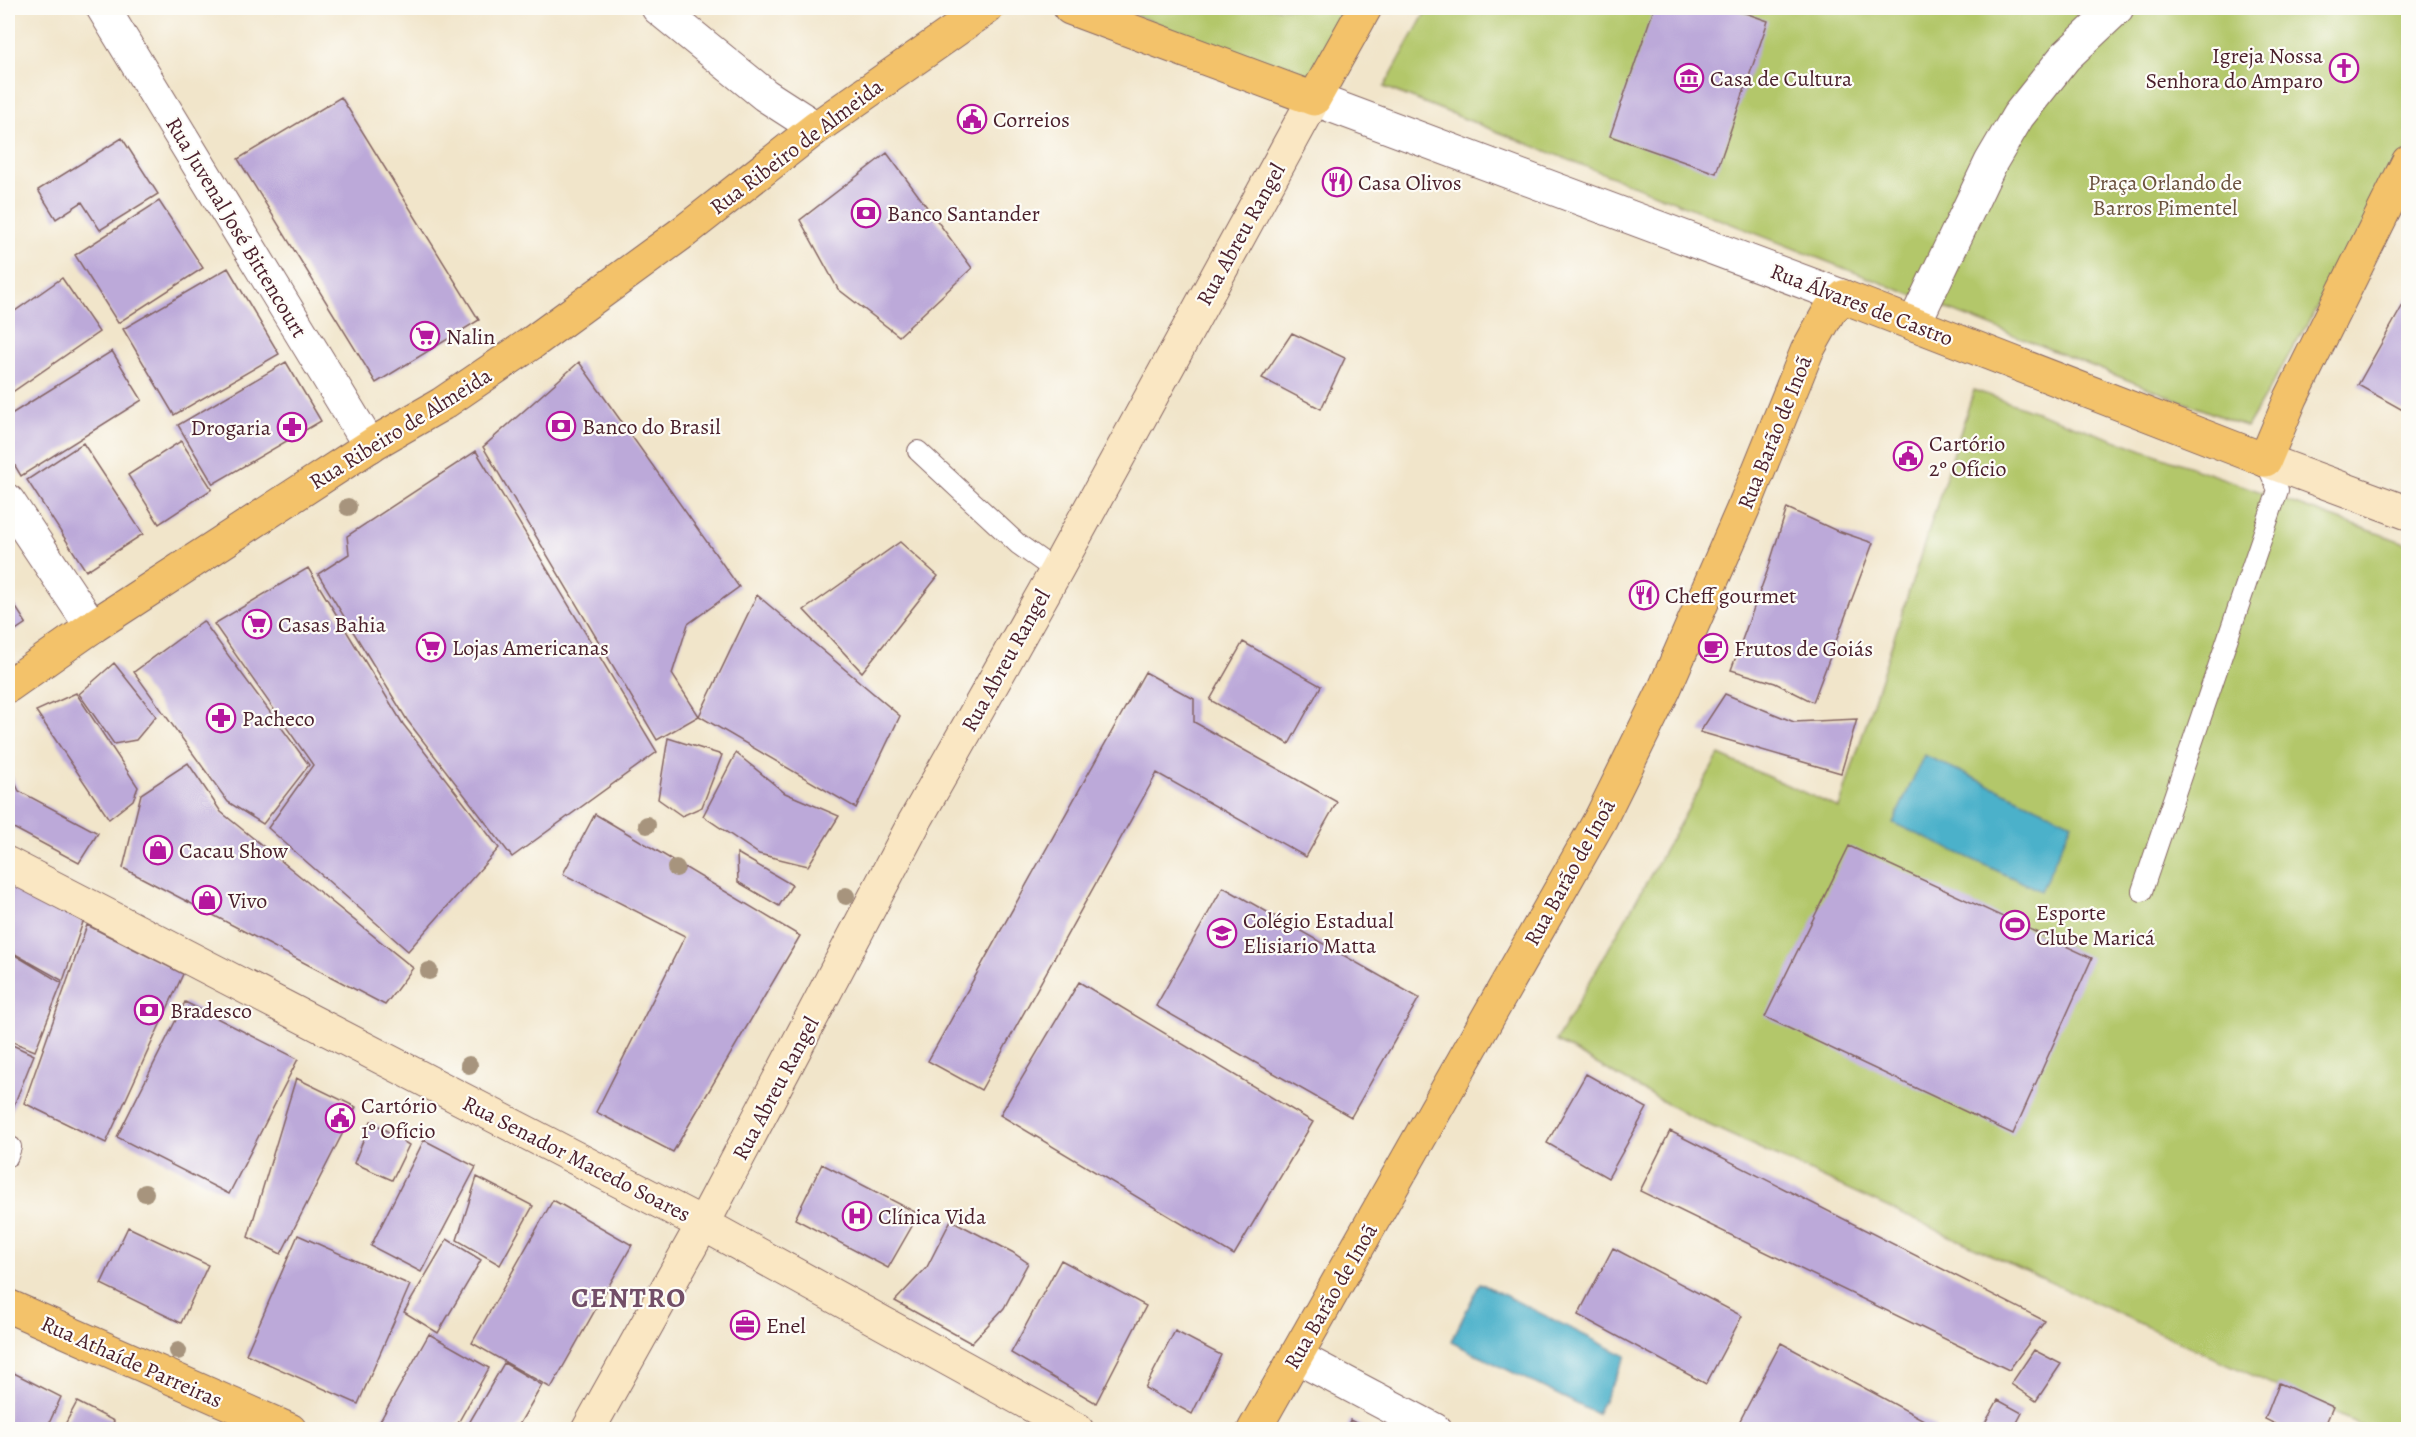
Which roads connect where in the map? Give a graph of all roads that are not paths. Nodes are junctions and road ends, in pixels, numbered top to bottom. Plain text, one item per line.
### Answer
1 (103, 8) edge
2 (658, 8) edge
3 (987, 8) edge
4 (1070, 8) edge
5 (1365, 8) edge
6 (2117, 8) edge
7 (1314, 99) junction
8 (816, 128) junction
9 (2409, 162) edge
10 (1844, 297) junction
11 (1914, 324) junction
12 (370, 447) junction
13 (918, 451) dead end
14 (2265, 460) junction
15 (8, 501) edge
16 (2409, 513) edge
17 (1056, 571) junction
18 (92, 627) junction
19 (8, 686) edge
20 (8, 864) edge
21 (2142, 891) dead end
22 (703, 1224) junction
23 (8, 1306) edge
24 (1297, 1357) junction
25 (290, 1430) edge
26 (588, 1430) edge
27 (1077, 1430) edge
28 (1254, 1430) edge
29 (1435, 1430) edge

1 - 12 street, Rua Juvenal José Bittencourt
2 - 8 street
3 - 8 main road, Rua Ribeiro de Almeida
4 - 7 main road
5 - 7 main road
6 - 11 street
7 - 10 street, Rua Álvares de Castro
7 - 17 main road, Rua Abreu Rangel
8 - 12 main road, Rua Ribeiro de Almeida
9 - 14 main road
10 - 11 main road, Rua Álvares de Castro
10 - 24 main road, Rua Barão de Inoã
11 - 14 main road, Rua Álvares de Castro
12 - 18 main road, Rua Ribeiro de Almeida
13 - 17 lane
14 - 16 main road, Rua Álvares de Castro
14 - 21 lane
15 - 18 street
17 - 22 main road, Rua Abreu Rangel
18 - 19 main road, Rua Ribeiro de Almeida
20 - 22 main road, Rua Senador Macedo Soares
22 - 26 main road, Rua Abreu Rangel
22 - 27 main road, Rua Senador Macedo Soares
23 - 25 main road, Rua Athaíde Parreiras
24 - 28 main road, Rua Barão de Inoã
24 - 29 street

